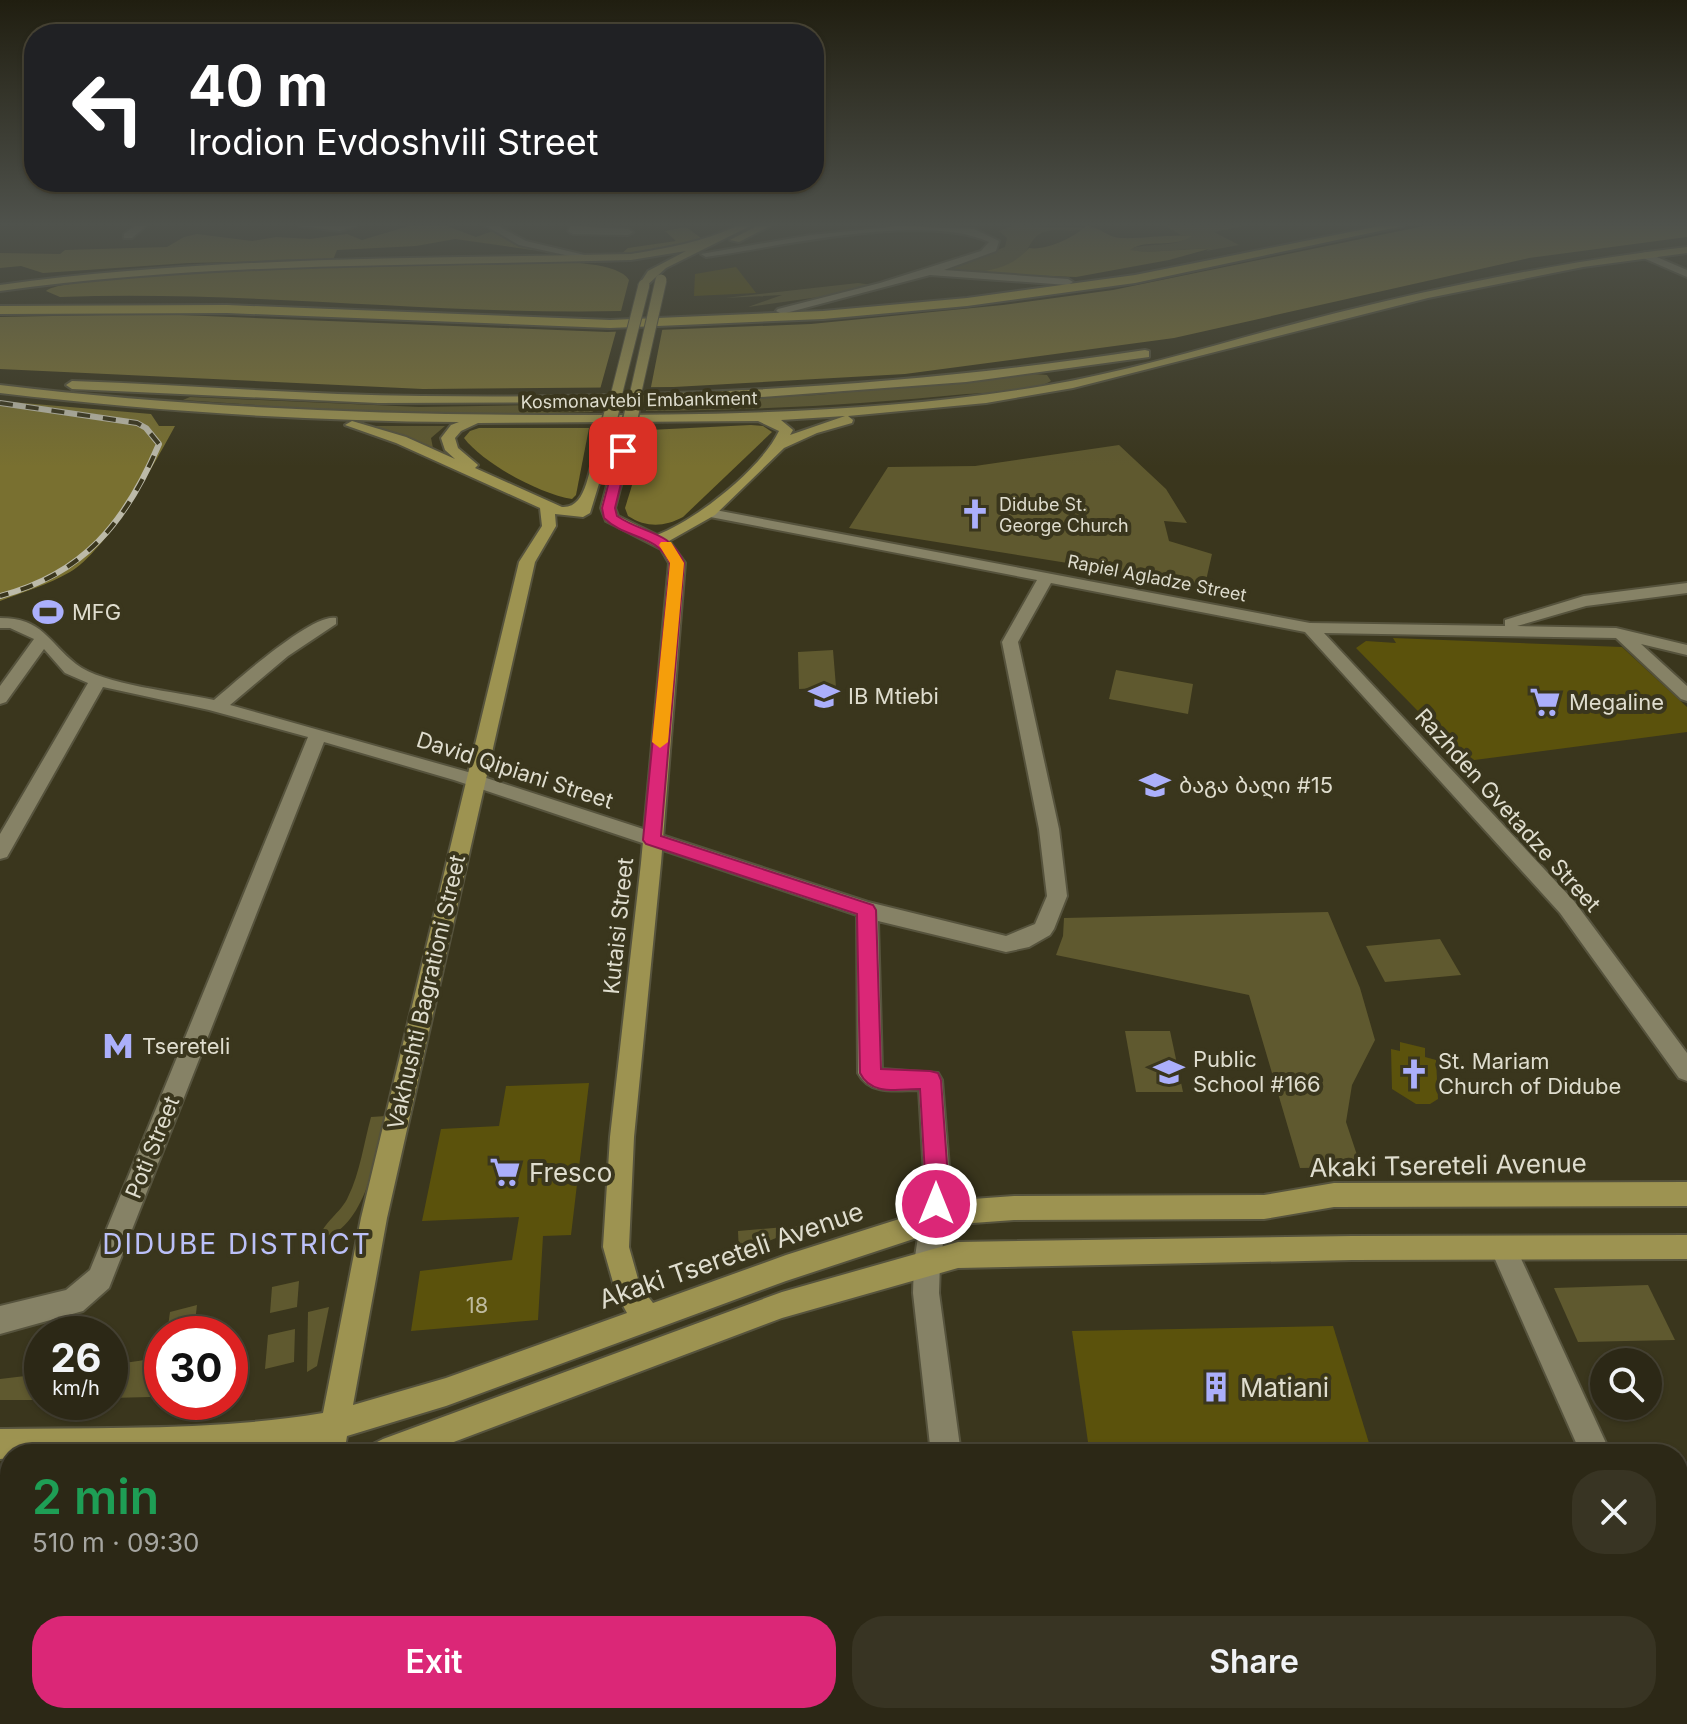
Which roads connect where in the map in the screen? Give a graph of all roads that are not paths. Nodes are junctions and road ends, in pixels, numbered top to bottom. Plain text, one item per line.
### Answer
1 (27, 306) edge
2 (61, 306) edge
3 (347, 306) edge
4 (634, 306) edge
5 (655, 306) edge
6 (804, 306) edge
7 (835, 306) edge
8 (918, 306) edge
9 (1386, 306) edge
10 (0, 310) edge
11 (782, 311) junction
12 (1272, 333) junction
13 (1081, 364) junction
14 (1028, 370) junction
15 (1098, 378) junction
16 (0, 388) edge
17 (1053, 389) junction
18 (196, 390) junction
19 (902, 407) junction
20 (186, 408) junction
21 (325, 417) junction
22 (751, 417) junction
23 (479, 420) junction
24 (779, 445) junction
25 (487, 477) junction
26 (587, 502) junction
27 (547, 507) junction
28 (710, 513) junction
29 (543, 536) junction
30 (659, 539) junction
31 (1047, 577) junction
32 (1687, 588) edge
33 (330, 621) dead end
34 (0, 623) edge
35 (1310, 628) junction
36 (1490, 629) junction
37 (1602, 632) junction
38 (43, 638) junction
39 (1626, 639) junction
40 (1687, 650) edge
41 (1687, 662) edge
42 (99, 681) junction
43 (1687, 695) edge
44 (0, 698) edge
45 (217, 707) junction
46 (318, 734) junction
47 (475, 781) junction
48 (652, 840) junction
49 (0, 852) edge
50 (867, 910) junction
51 (1687, 1071) edge
52 (1687, 1194) edge
53 (934, 1220) junction
54 (1687, 1247) edge
55 (1503, 1248) junction
56 (927, 1263) junction
57 (647, 1317) junction
58 (0, 1320) edge
59 (332, 1440) edge
60 (0, 1444) edge
61 (410, 1444) edge
62 (945, 1444) edge
63 (1591, 1444) edge

1 - 10 highway
2 - 8 highway
3 - 11 highway
4 - 26 main road, bridge
5 - 30 main road, bridge
6 - 11 street
7 - 11 highway
9 - 12 main road, Kosmonavtebi Embankment
12 - 13 main road, Kosmonavtebi Embankment
12 - 15 main road, Kosmonavtebi Embankment
13 - 14 main road, Kosmonavtebi Embankment
13 - 15 main road
14 - 17 main road
14 - 18 main road, Kosmonavtebi Embankment
15 - 17 main road, Kosmonavtebi Embankment
16 - 18 main road, Kosmonavtebi Embankment
16 - 20 main road, Kosmonavtebi Embankment
17 - 19 main road, Kosmonavtebi Embankment
18 - 20 main road
19 - 22 main road, Kosmonavtebi Embankment
19 - 24 main road
20 - 21 main road, Kosmonavtebi Embankment
21 - 23 main road, Kosmonavtebi Embankment
21 - 25 main road
22 - 23 main road, Kosmonavtebi Embankment
22 - 24 main road
23 - 25 main road
24 - 28 main road
25 - 27 main road
26 - 27 main road
26 - 29 main road
27 - 29 main road, Vakhushti Bagrationi Street
28 - 30 main road
28 - 31 street, Rapiel Agladze Street
29 - 47 main road, Vakhushti Bagrationi Street
30 - 48 main road, Kutaisi Street
31 - 35 street, Rapiel Agladze Street
31 - 50 street, David Qipiani Street
32 - 36 street
33 - 45 street
34 - 38 street
35 - 36 street, Rapiel Agladze Street
35 - 51 street, Razhden Gvetadze Street
36 - 37 street, Rapiel Agladze Street
37 - 39 street, Rapiel Agladze Street
37 - 40 street, Rapiel Agladze Street
38 - 42 street, David Qipiani Street
38 - 44 street
39 - 41 street, Rapiel Agladze Street
39 - 43 street
42 - 45 street, David Qipiani Street
42 - 49 street
45 - 46 street, David Qipiani Street
46 - 47 street, David Qipiani Street
46 - 58 street, Poti Street
47 - 48 street, David Qipiani Street
47 - 59 main road, Vakhushti Bagrationi Street
48 - 50 street, David Qipiani Street
48 - 57 main road, Kutaisi Street
50 - 53 street
52 - 53 main road, Akaki Tsereteli Avenue
53 - 56 street
53 - 57 main road, Akaki Tsereteli Avenue
54 - 55 main road
55 - 56 main road
55 - 63 street
56 - 61 main road
56 - 62 street
57 - 59 main road, Akaki Tsereteli Avenue
59 - 60 main road, Akaki Tsereteli Avenue

